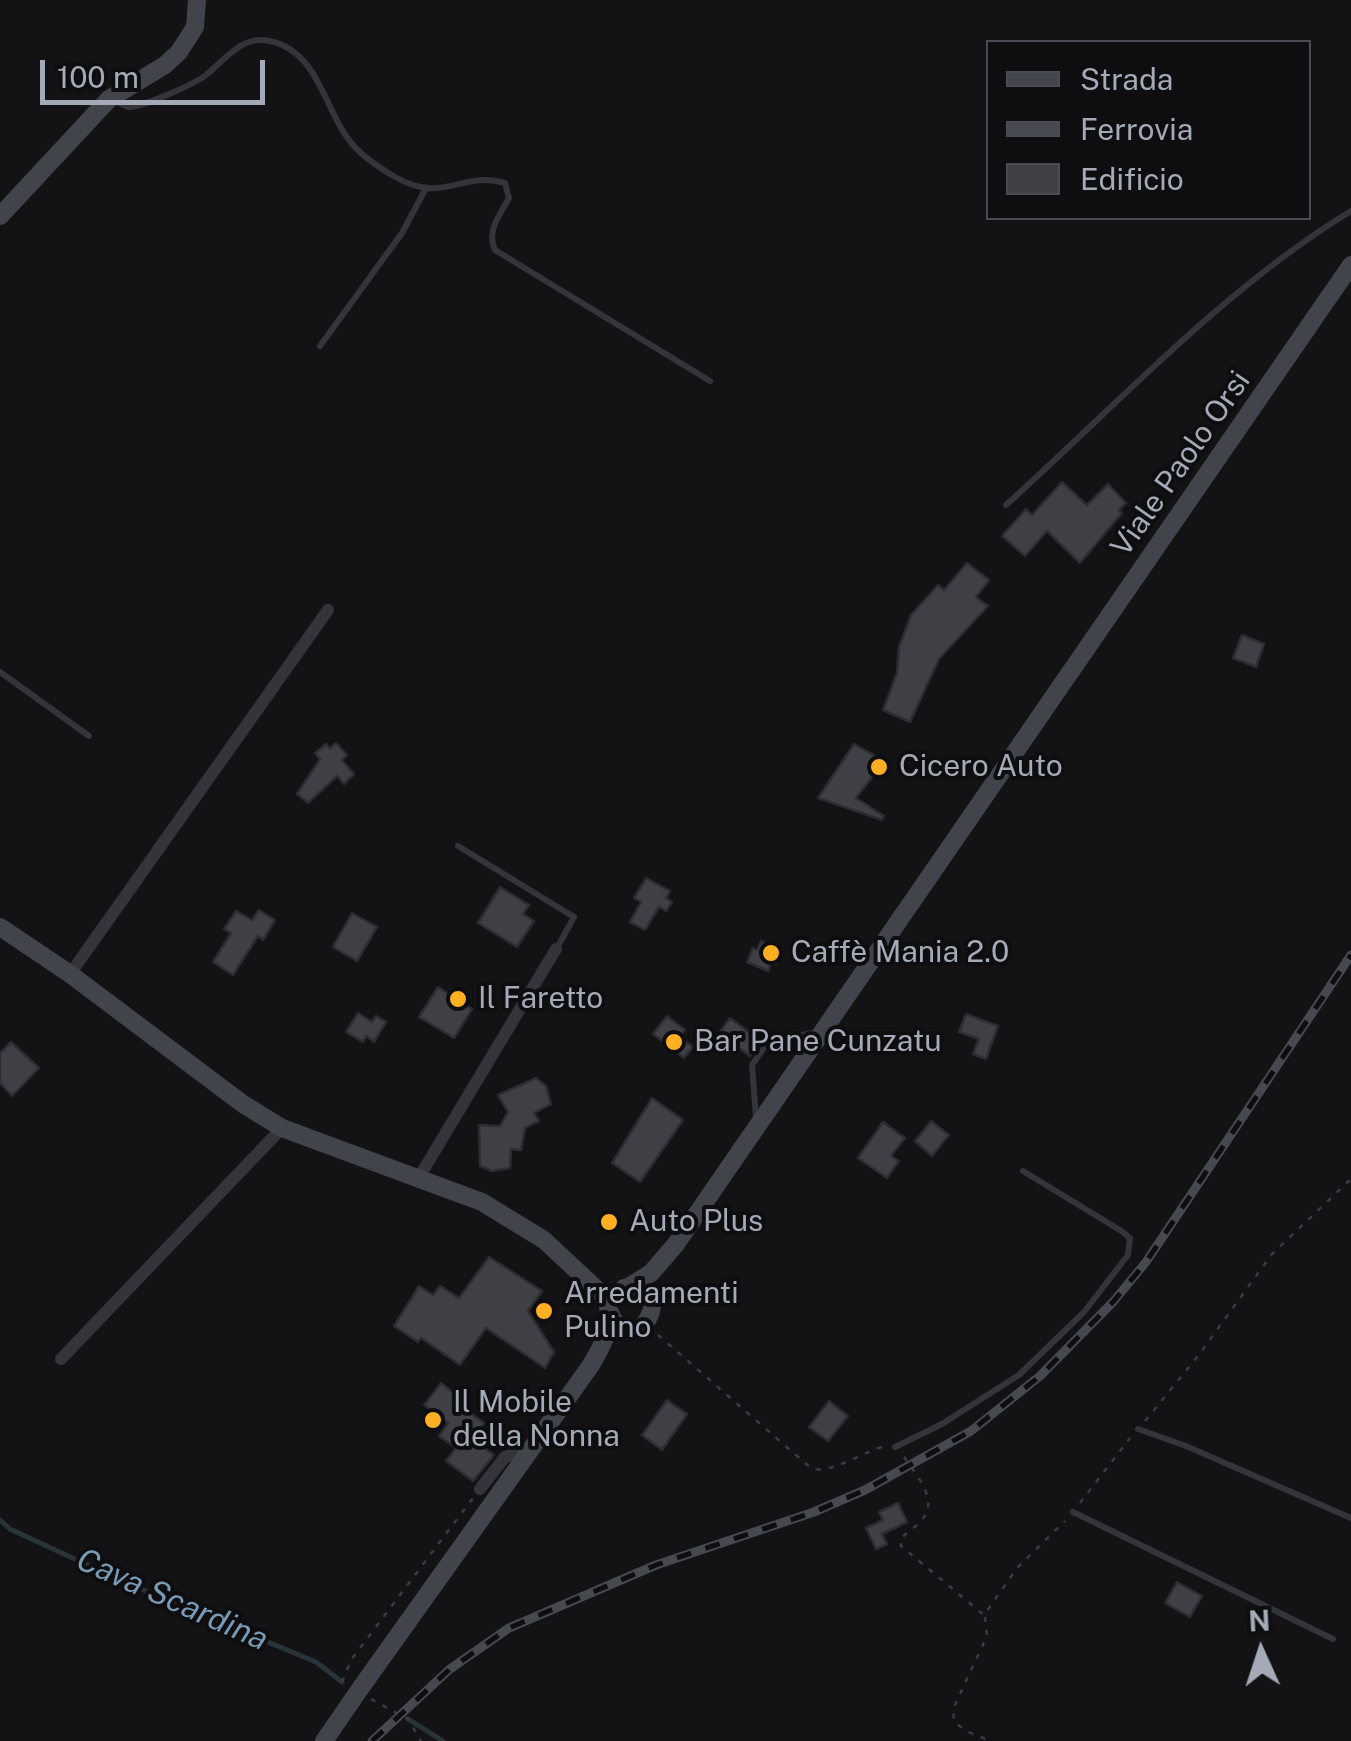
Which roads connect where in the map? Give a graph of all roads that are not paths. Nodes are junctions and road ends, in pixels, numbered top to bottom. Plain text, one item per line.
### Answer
1 (197, 0) edge
2 (109, 100) junction
3 (425, 190) junction
4 (1351, 211) edge
5 (0, 216) edge
6 (1351, 265) edge
7 (320, 346) dead end
8 (710, 381) dead end
9 (1006, 505) dead end
10 (328, 610) dead end
11 (0, 672) edge
12 (88, 736) dead end
13 (458, 846) dead end
14 (0, 927) edge
15 (556, 949) joint
16 (70, 974) junction
17 (819, 1032) junction
18 (757, 1123) junction
19 (282, 1128) junction
20 (1024, 1171) dead end
21 (418, 1179) junction
22 (676, 1244) junction
23 (587, 1277) junction
24 (625, 1288) junction
25 (610, 1310) junction
26 (644, 1320) junction
27 (61, 1359) dead end
28 (590, 1365) junction
29 (1138, 1429) road end
30 (895, 1447) road end
31 (523, 1457) junction
32 (480, 1489) road end
33 (1073, 1512) road end
34 (1351, 1518) edge
35 (1333, 1639) dead end
36 (324, 1741) edge

1 - 2 main road
2 - 3 lane
2 - 5 main road
3 - 7 lane
3 - 8 lane
4 - 9 lane
6 - 17 main road, Viale Paolo Orsi
10 - 16 street
11 - 12 lane
13 - 15 lane
14 - 16 main road
15 - 21 street
16 - 19 main road
17 - 18 main road, Viale Paolo Orsi
17 - 18 lane
18 - 22 main road, Viale Paolo Orsi
19 - 21 main road
19 - 27 street
20 - 30 lane
21 - 23 main road
22 - 24 main road
22 - 26 main road
23 - 24 main road
23 - 25 main road
24 - 25 main road
24 - 26 main road
25 - 26 main road
25 - 28 main road
26 - 28 main road
28 - 31 main road
29 - 34 lane
31 - 32 street
31 - 36 main road
33 - 35 lane

